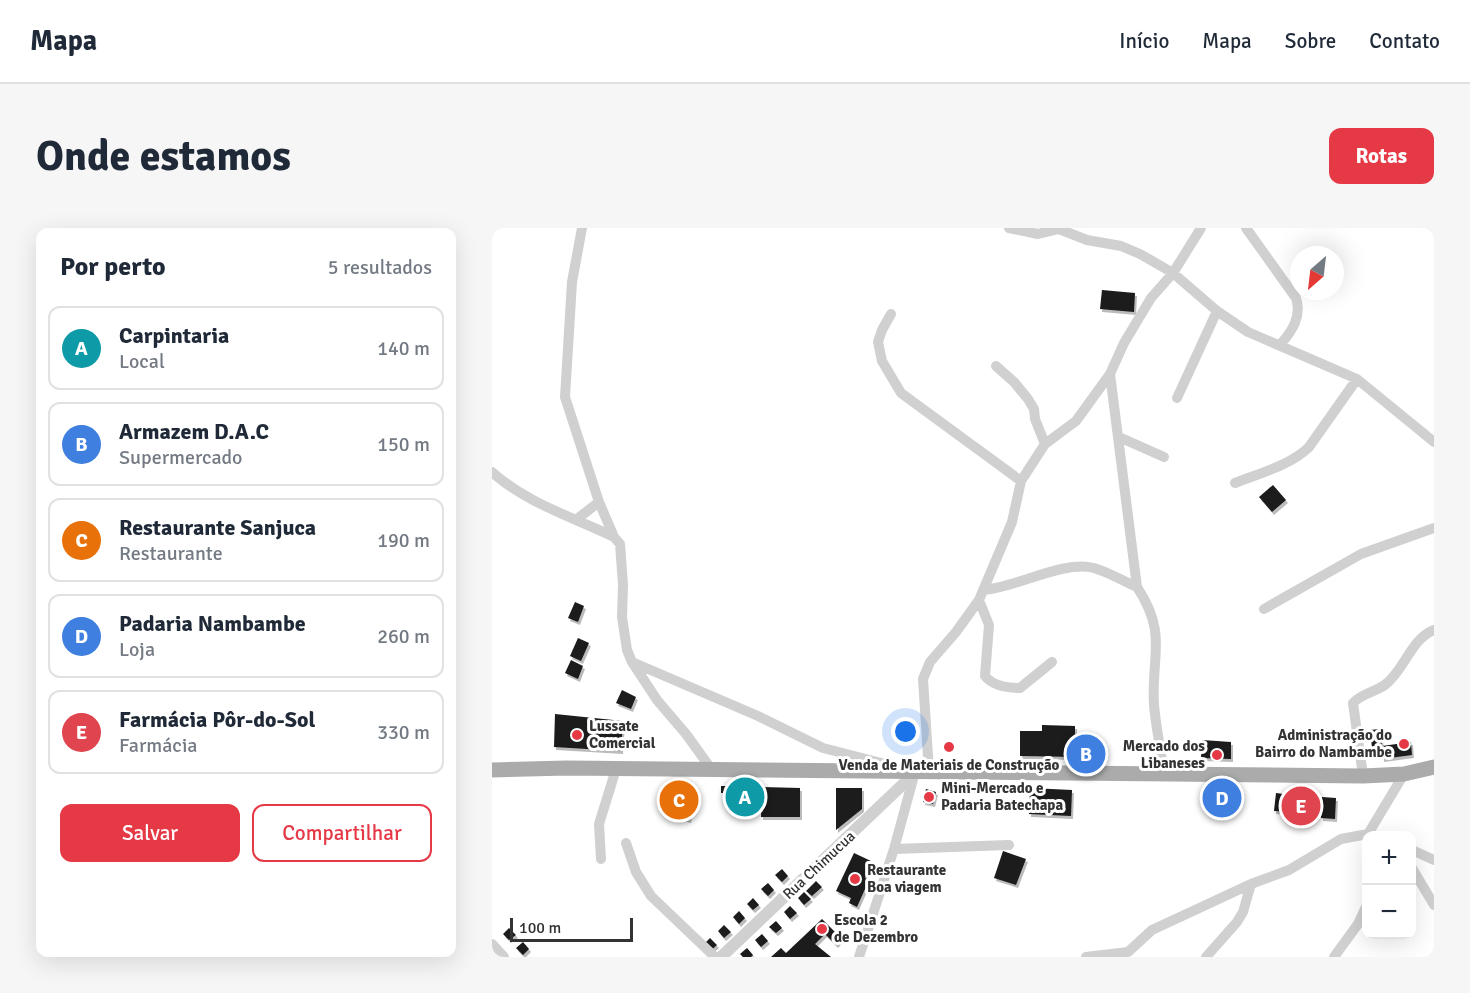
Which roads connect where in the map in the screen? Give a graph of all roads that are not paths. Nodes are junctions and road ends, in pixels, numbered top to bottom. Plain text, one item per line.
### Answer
1 (582, 228) edge
2 (1009, 228) edge
3 (1201, 228) edge
4 (1246, 228) edge
5 (1173, 273) junction
6 (1217, 311) junction
7 (891, 314) dead end
8 (1280, 345) junction
9 (996, 366) dead end
10 (1110, 374) junction
11 (1357, 379) junction
12 (1177, 398) dead end
13 (1119, 437) junction
14 (1434, 442) edge
15 (1045, 444) junction
16 (1164, 457) dead end
17 (492, 472) edge
18 (1021, 481) junction
19 (1235, 483) dead end
20 (599, 502) junction
21 (577, 519) junction
22 (1434, 528) edge
23 (614, 537) junction
24 (1137, 587) junction
25 (981, 595) junction
26 (1264, 609) dead end
27 (1434, 630) edge
28 (632, 662) junction
29 (1052, 662) dead end
30 (1434, 767) edge
31 (616, 769) junction
32 (492, 770) edge
33 (712, 770) junction
34 (922, 772) junction
35 (1164, 774) junction
36 (1404, 774) junction
37 (1363, 776) junction
38 (1373, 831) edge
39 (1362, 836) edge
40 (626, 843) dead end
41 (1009, 845) dead end
42 (894, 849) junction
43 (1416, 852) edge
44 (601, 859) dead end
45 (1434, 860) edge
46 (1416, 875) edge
47 (1251, 884) junction
48 (1434, 905) edge
49 (1362, 916) edge
50 (492, 944) edge
51 (504, 957) edge
52 (715, 957) edge
53 (721, 957) edge
54 (859, 957) edge
55 (1086, 957) edge
56 (1206, 957) edge
57 (1334, 957) edge

1 - 20 street
2 - 5 street
3 - 5 street
4 - 8 street
5 - 6 street
5 - 10 street
6 - 8 street
6 - 12 street
7 - 18 street
8 - 11 street
9 - 15 street
10 - 13 street
10 - 15 street
11 - 14 street
11 - 19 street
13 - 16 street
13 - 24 street
15 - 18 street
17 - 21 street
18 - 25 street
20 - 21 street
20 - 23 street
21 - 23 street
22 - 26 street
23 - 28 street
24 - 25 street
24 - 35 street
25 - 29 street
25 - 34 street
27 - 37 street
28 - 33 street
28 - 34 street
30 - 36 main road
31 - 32 main road
31 - 33 main road
31 - 44 street
33 - 34 main road
34 - 35 main road
34 - 42 street
34 - 53 street, Rua Chimucua
35 - 37 main road
36 - 37 main road
36 - 38 street
39 - 47 street
40 - 52 street
41 - 42 street
42 - 54 street
43 - 45 street
46 - 48 street
47 - 55 street
47 - 56 street
49 - 57 street
50 - 51 street

